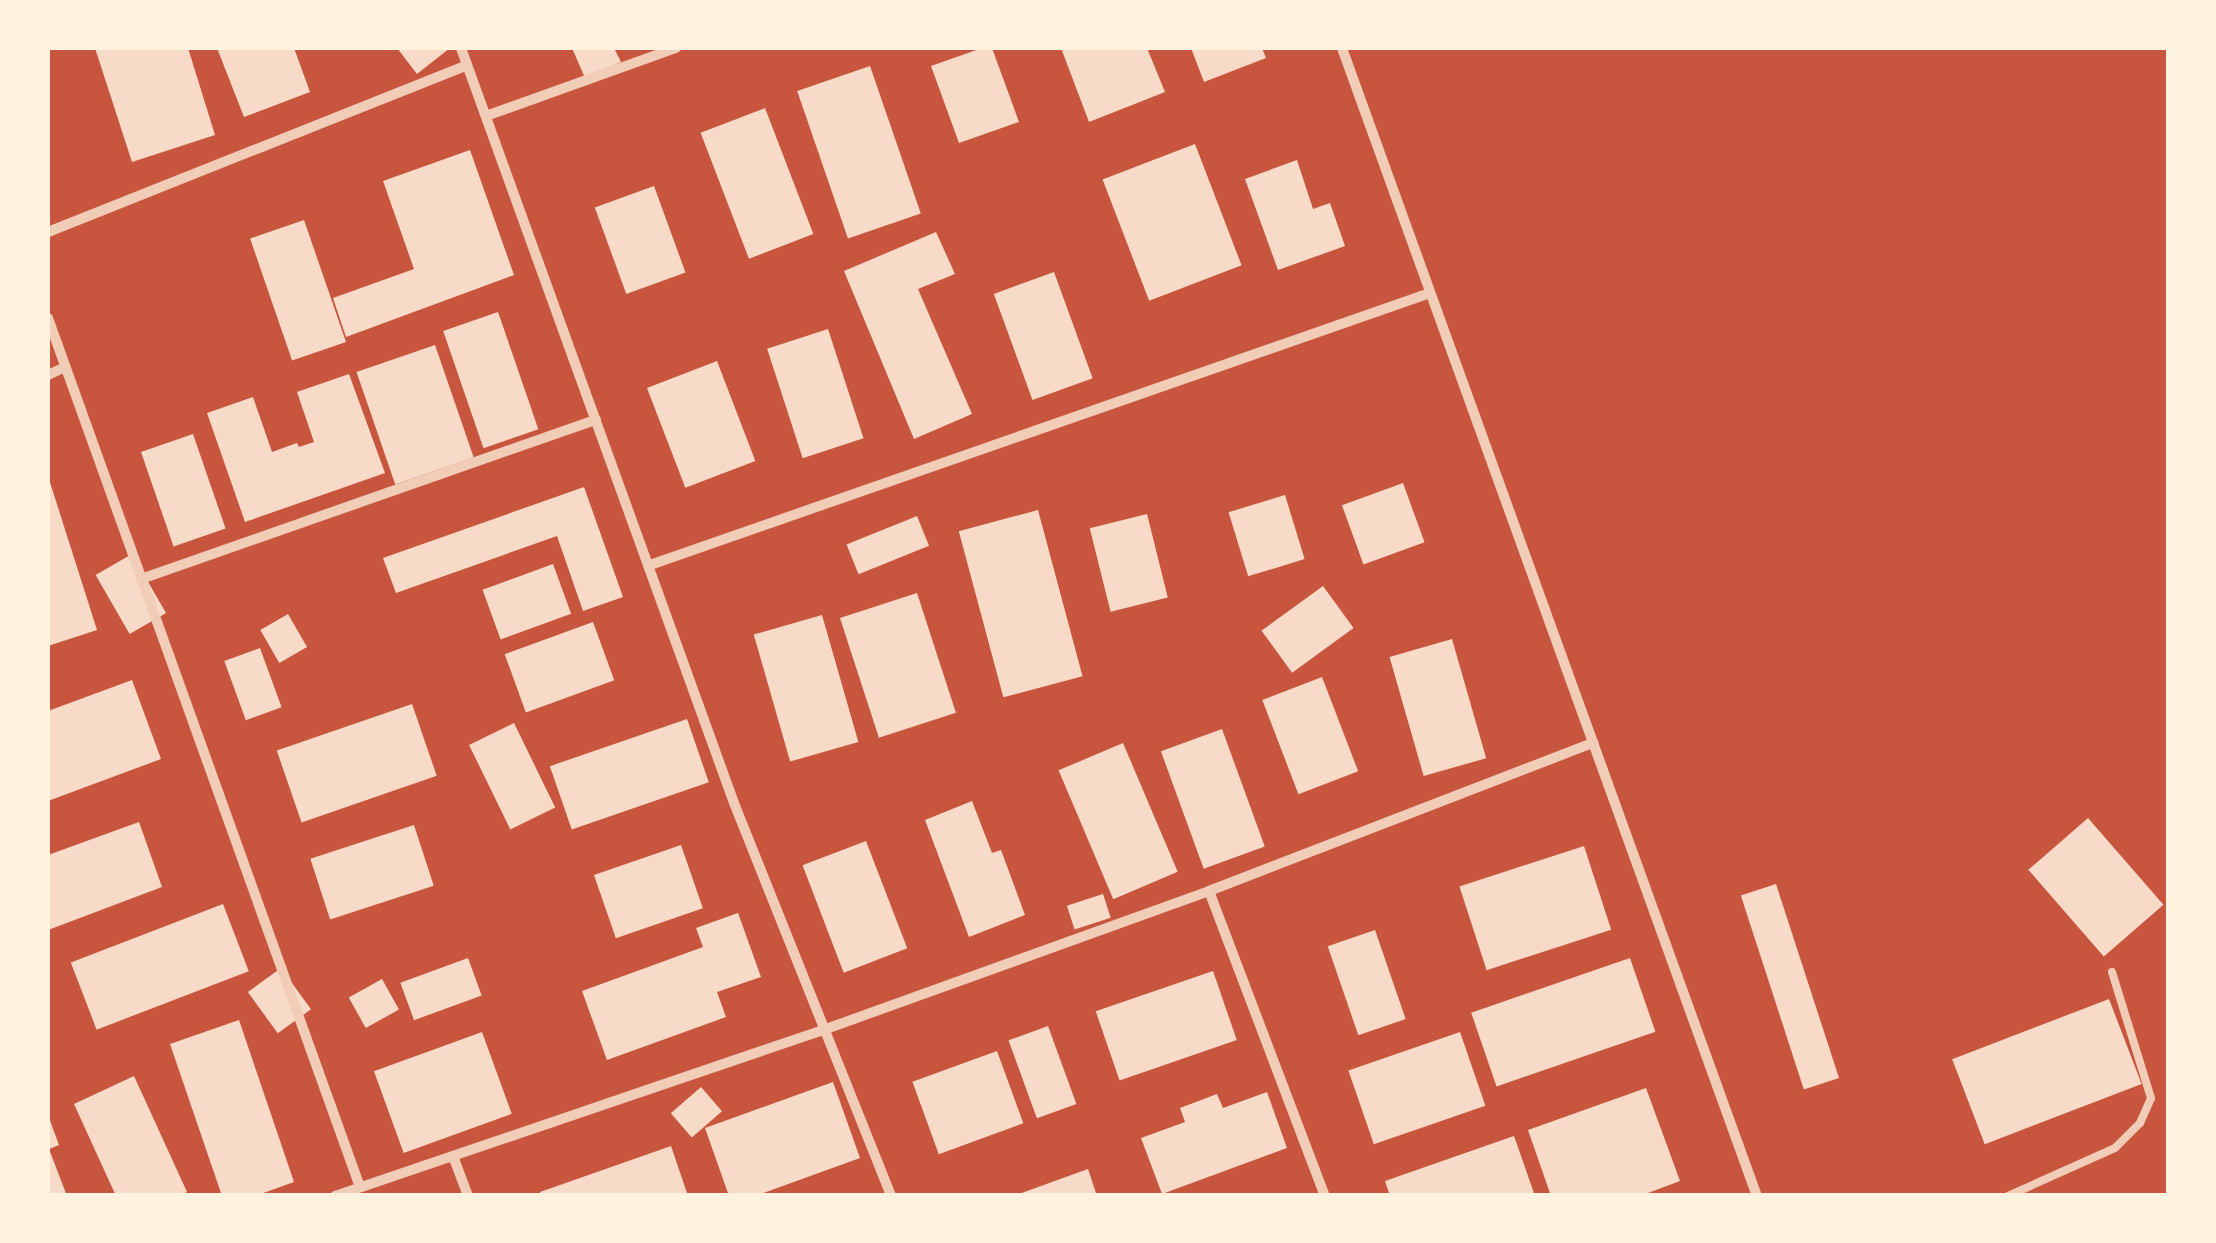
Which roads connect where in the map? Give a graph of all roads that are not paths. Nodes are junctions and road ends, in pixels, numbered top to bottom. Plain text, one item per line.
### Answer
1 (462, 48) edge
2 (676, 48) edge
3 (1342, 48) edge
4 (467, 65) junction
5 (486, 116) junction
6 (48, 232) edge
7 (1430, 292) junction
8 (48, 318) edge
9 (65, 367) junction
10 (48, 374) edge
11 (596, 420) junction
12 (650, 566) junction
13 (140, 580) junction
14 (1593, 743) junction
15 (1209, 891) junction
16 (2112, 972) dead end
17 (826, 1029) junction
18 (454, 1156) junction
19 (360, 1187) junction
20 (335, 1196) edge
21 (468, 1196) edge
22 (891, 1196) edge
23 (1325, 1196) edge
24 (1758, 1196) edge
25 (2008, 1196) edge

1 - 4 street
2 - 5 street
3 - 7 street
4 - 5 street
4 - 6 street
5 - 11 street
7 - 12 street
7 - 14 street
8 - 9 street
9 - 10 street
9 - 13 street
11 - 12 street
11 - 13 street
12 - 17 street
13 - 19 street
14 - 15 street
14 - 24 street
15 - 17 street
15 - 23 street
16 - 25 lane
17 - 18 street
17 - 22 street
18 - 19 street
18 - 21 street
19 - 20 street

